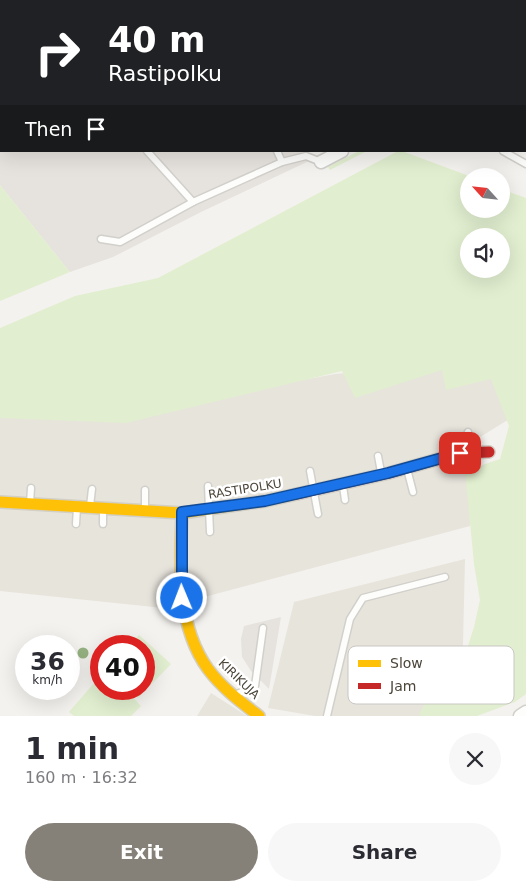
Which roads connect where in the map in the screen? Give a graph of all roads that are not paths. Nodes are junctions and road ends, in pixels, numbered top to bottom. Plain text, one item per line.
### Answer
1 (148, 152) edge
2 (277, 152) edge
3 (340, 152) edge
4 (505, 152) edge
5 (282, 162) junction
6 (321, 162) joint
7 (526, 164) edge
8 (193, 202) junction
9 (101, 239) dead end
10 (468, 432) dead end
11 (489, 452) dead end
12 (460, 453) junction
13 (378, 456) dead end
14 (407, 468) junction
15 (310, 471) dead end
16 (381, 475) junction
17 (342, 483) junction
18 (208, 486) dead end
19 (32, 488) dead end
20 (92, 489) dead end
21 (145, 490) dead end
22 (313, 490) junction
23 (413, 492) dead end
24 (345, 500) dead end
25 (0, 502) edge
26 (30, 504) junction
27 (77, 506) junction
28 (90, 507) junction
29 (104, 508) junction
30 (210, 509) junction
31 (144, 510) junction
32 (182, 512) junction
33 (318, 514) dead end
34 (76, 524) dead end
35 (103, 524) dead end
36 (210, 532) dead end
37 (445, 577) dead end
38 (263, 628) dead end
39 (233, 696) junction
40 (526, 712) edge
41 (252, 714) edge
42 (327, 716) edge
43 (520, 716) edge

1 - 8 lane
2 - 5 lane
3 - 6 street
4 - 7 lane
5 - 6 lane
5 - 8 lane
8 - 9 lane
10 - 12 lane
11 - 12 street, RASTIPOLKU
12 - 14 street, RASTIPOLKU
13 - 16 lane
14 - 16 street, RASTIPOLKU
14 - 23 lane
15 - 22 lane
16 - 17 street, RASTIPOLKU
17 - 22 street, RASTIPOLKU
17 - 24 lane
18 - 30 lane
19 - 26 lane
20 - 28 lane
21 - 31 lane
22 - 30 street, RASTIPOLKU
22 - 33 lane
25 - 26 street, RASTIPOLKU
26 - 27 street, RASTIPOLKU
27 - 28 street, RASTIPOLKU
27 - 34 lane
28 - 29 street, RASTIPOLKU
29 - 31 street, RASTIPOLKU
29 - 35 lane
30 - 32 street, RASTIPOLKU
30 - 36 lane
31 - 32 street, RASTIPOLKU
32 - 39 street, KIRIKUJA
37 - 42 lane
38 - 39 lane
39 - 41 street, KIRIKUJA
40 - 43 street

